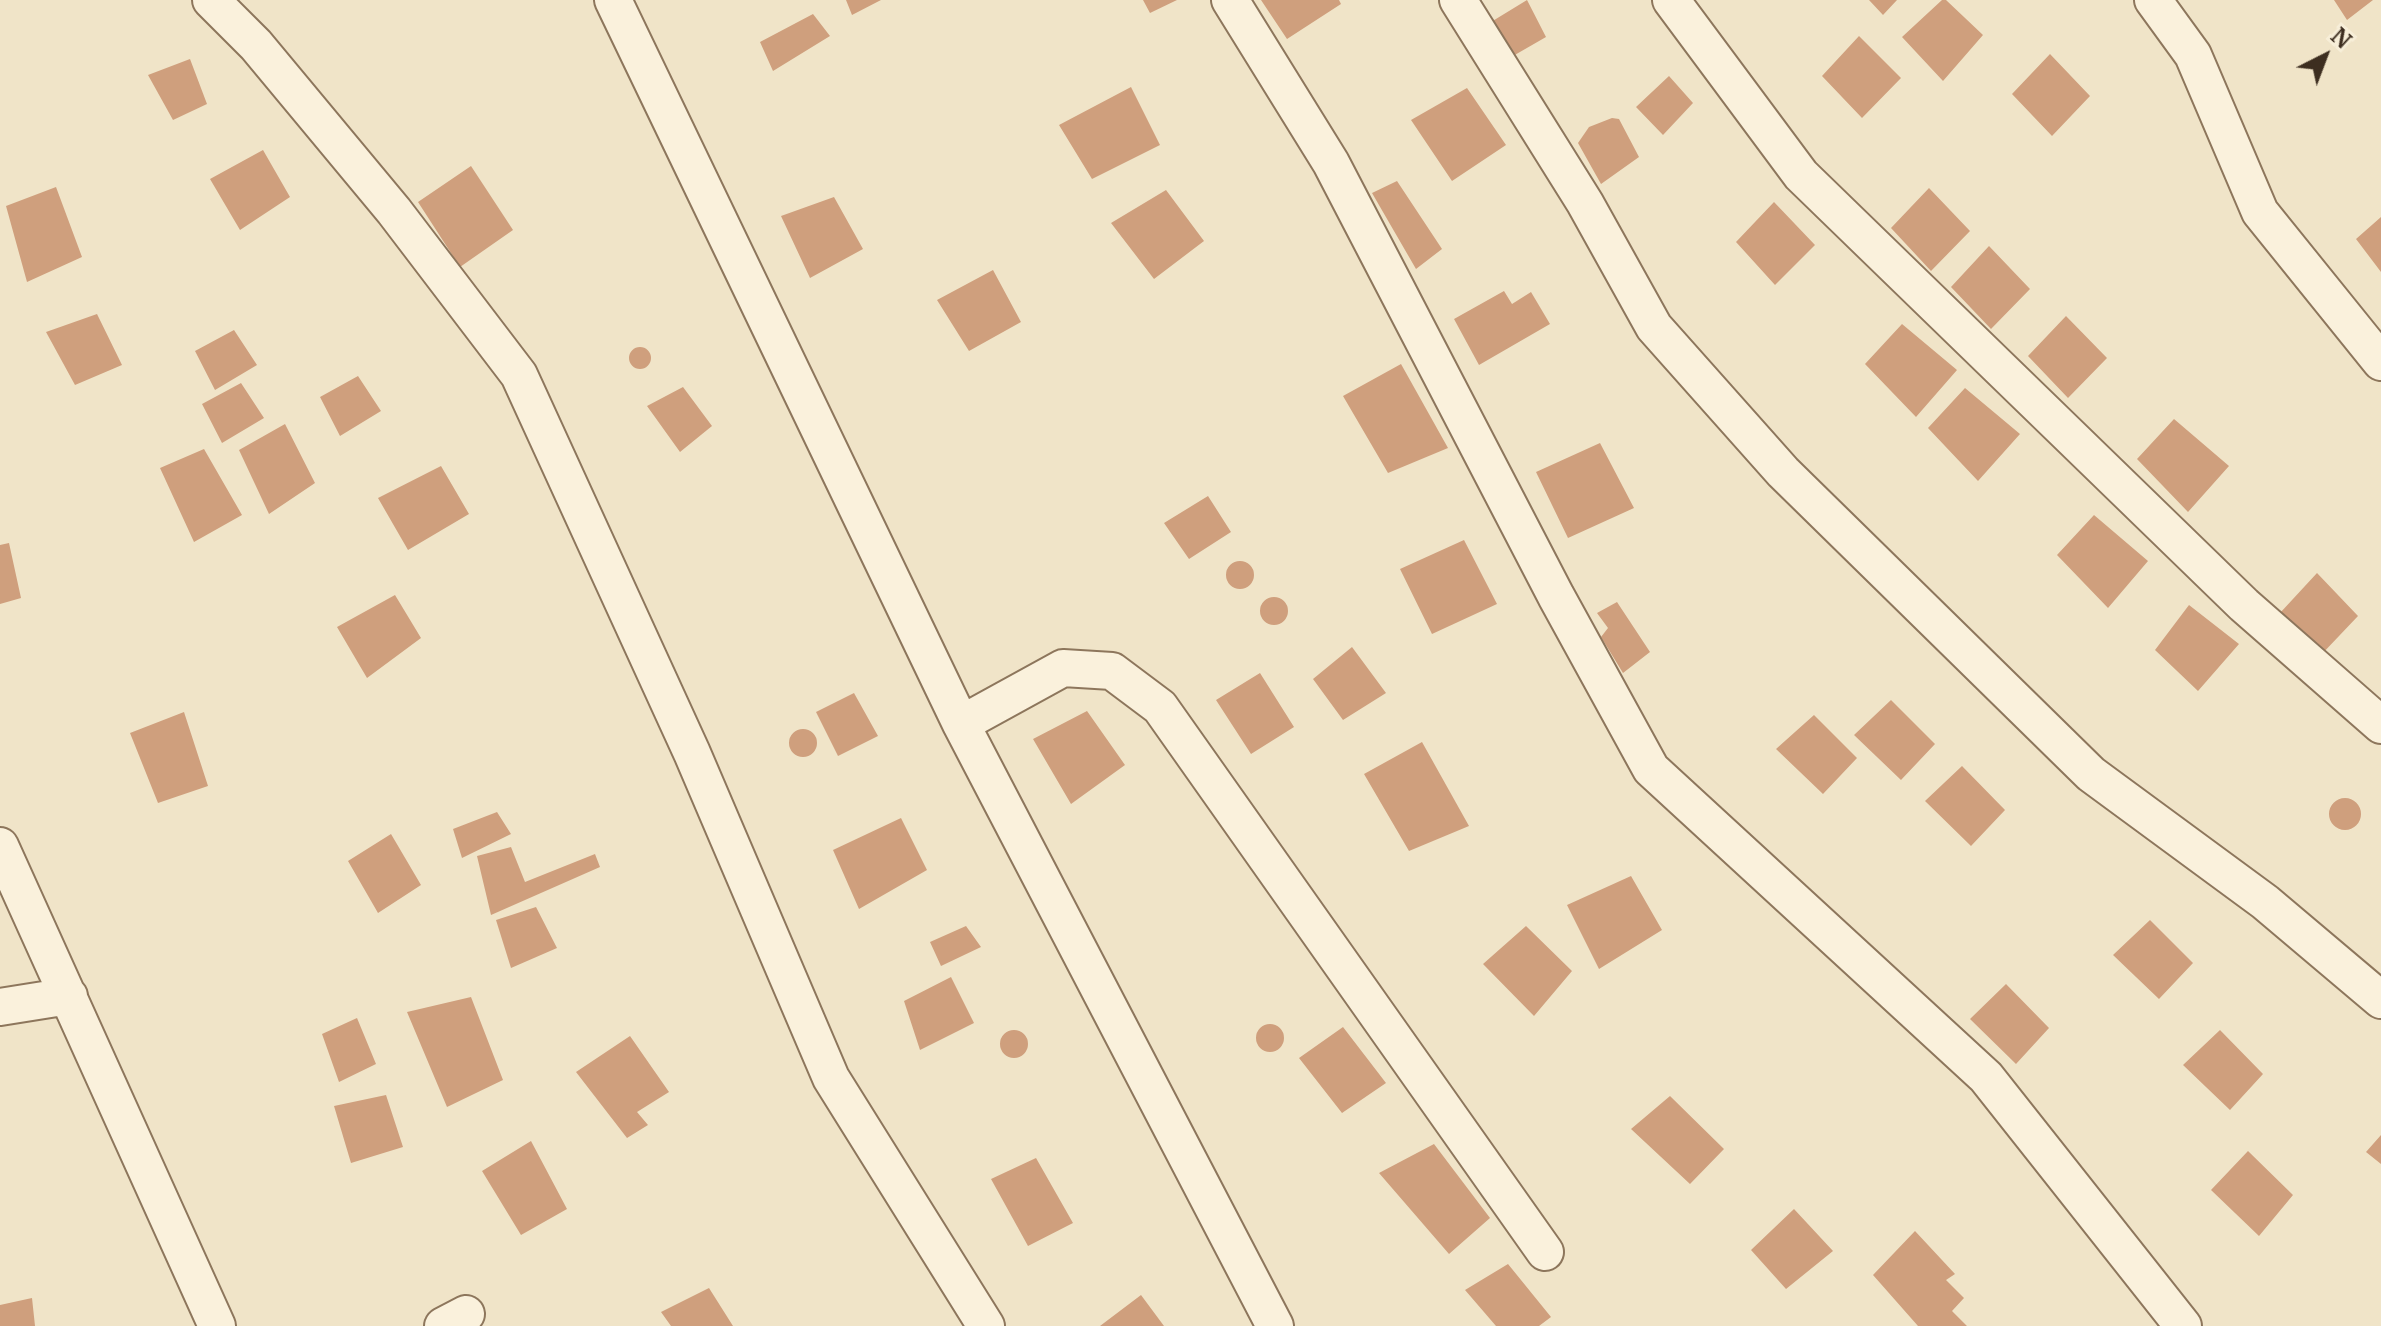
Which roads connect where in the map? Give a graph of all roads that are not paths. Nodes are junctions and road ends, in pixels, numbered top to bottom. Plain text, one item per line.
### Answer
1 (211, 0) edge
2 (613, 0) edge
3 (1230, 0) edge
4 (1458, 0) edge
5 (1671, 0) edge
6 (2153, 0) edge
7 (2381, 362) edge
8 (961, 724) junction
9 (2381, 725) edge
10 (0, 846) edge
11 (69, 996) junction
12 (2381, 1000) edge
13 (0, 1007) edge
14 (1545, 1252) dead end
15 (214, 1325) edge
16 (986, 1326) edge
17 (1275, 1326) edge
18 (2183, 1326) edge

1 - 16 street
2 - 8 street
3 - 18 street
4 - 12 street
5 - 9 street
6 - 7 street
8 - 14 street
8 - 17 street
10 - 11 street
11 - 13 street
11 - 15 street

